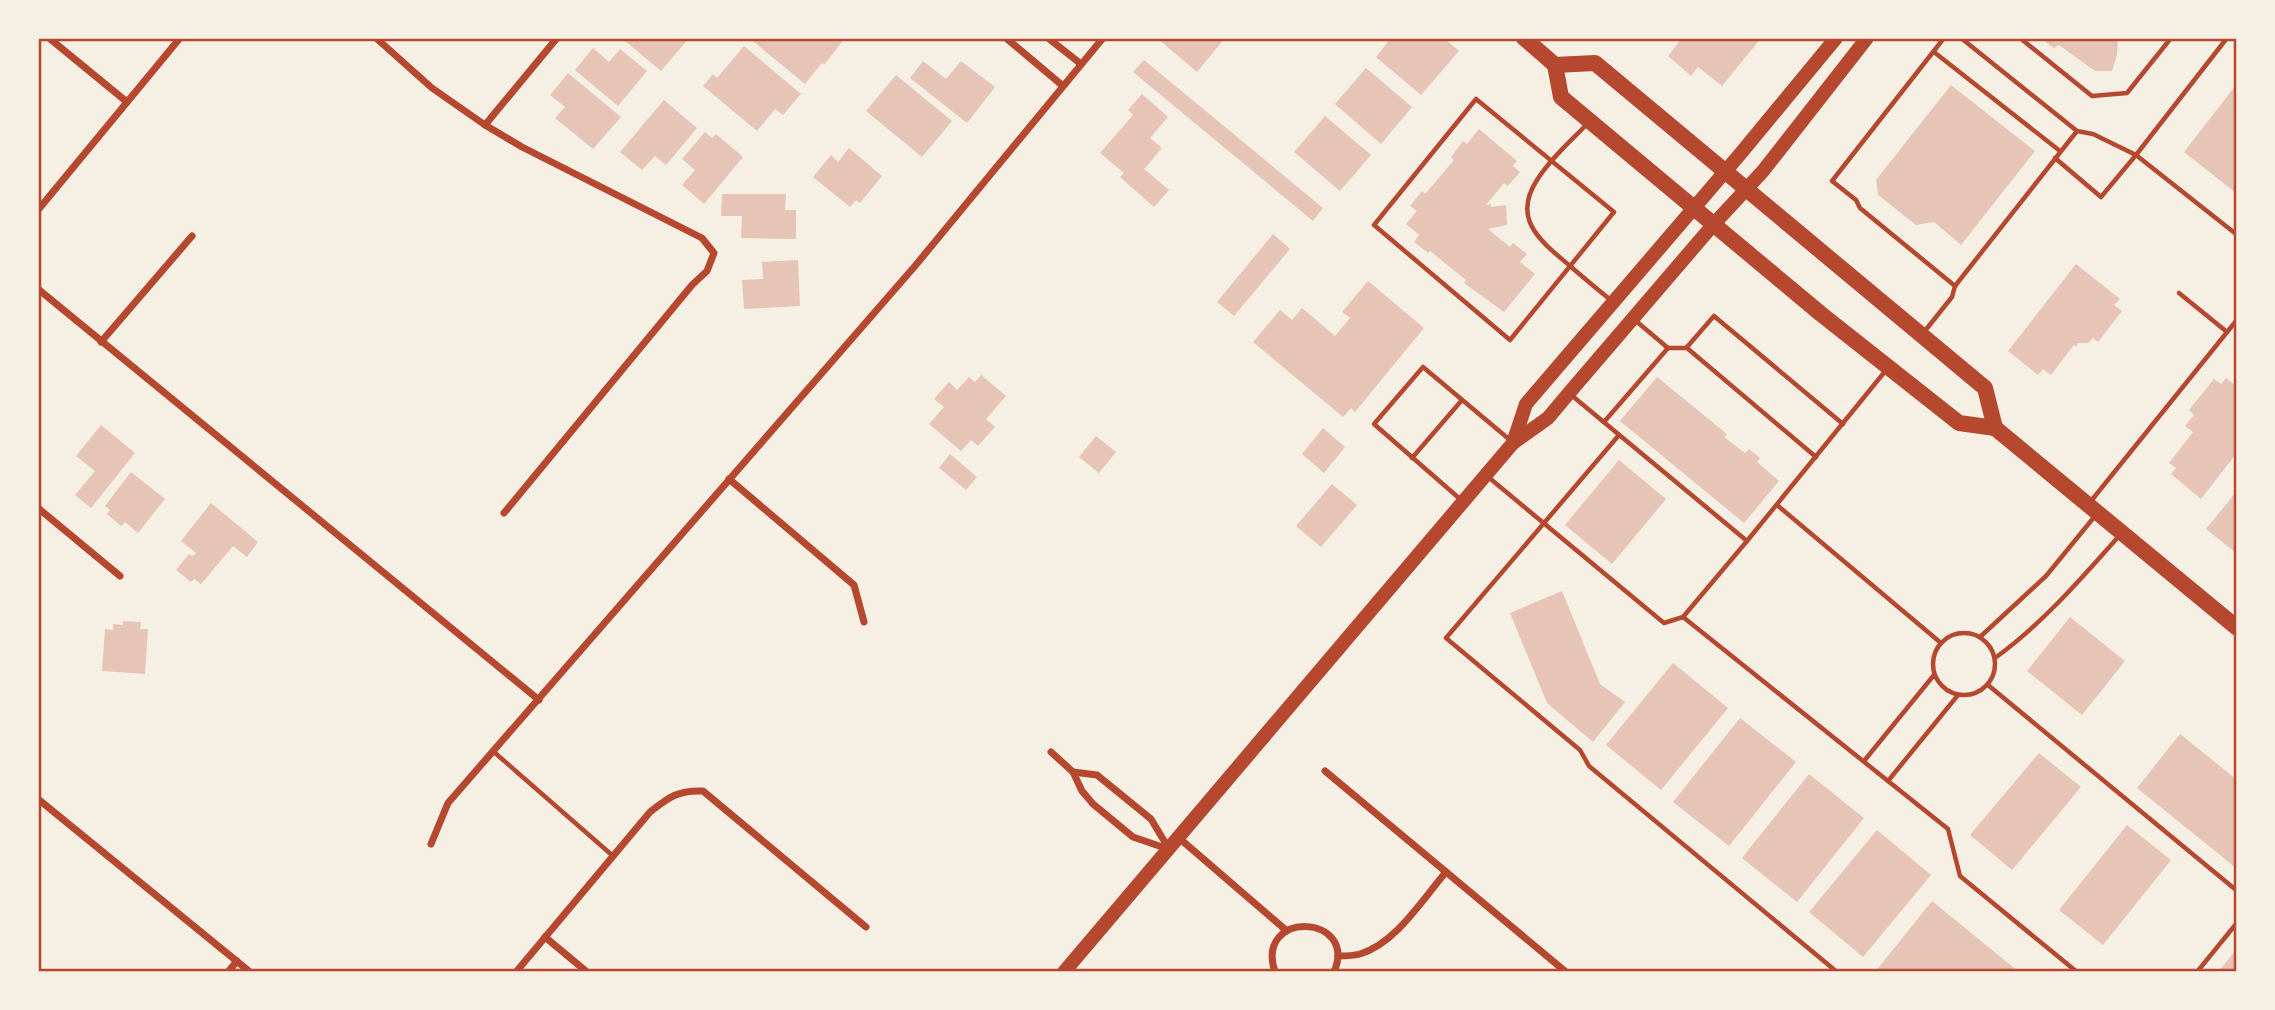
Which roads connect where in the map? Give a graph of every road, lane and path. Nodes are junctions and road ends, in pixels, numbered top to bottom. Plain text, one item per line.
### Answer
1 (49, 38) edge
2 (180, 38) edge
3 (376, 38) edge
4 (557, 38) edge
5 (1048, 38) edge
6 (1103, 38) edge
7 (1836, 38) edge
8 (1867, 38) edge
9 (1944, 38) edge
10 (1961, 38) edge
11 (2020, 38) edge
12 (2171, 38) edge
13 (2227, 38) edge
14 (1010, 39) edge
15 (1527, 40) edge
16 (1934, 52) junction
17 (1081, 64) junction
18 (1555, 65) junction
19 (1063, 86) junction
20 (127, 102) junction
21 (1590, 121) junction
22 (485, 125) junction
23 (2077, 131) junction
24 (2060, 152) junction
25 (2136, 155) junction
26 (2055, 158) junction
27 (1552, 161) junction
28 (1725, 172) junction
29 (1745, 190) junction
30 (1693, 209) junction
31 (38, 210) edge
32 (1713, 225) junction
33 (2236, 234) edge
34 (192, 236) dead end
35 (1570, 266) junction
36 (1955, 286) junction
37 (38, 289) edge
38 (2179, 293) dead end
39 (1612, 302) junction
40 (1633, 320) junction
41 (2236, 321) edge
42 (2227, 332) junction
43 (1921, 336) junction
44 (102, 342) junction
45 (1668, 348) junction
46 (1687, 348) junction
47 (1888, 368) junction
48 (1569, 393) junction
49 (1462, 400) junction
50 (1604, 422) junction
51 (1843, 424) junction
52 (1995, 428) junction
53 (1619, 435) junction
54 (1513, 443) junction
55 (1816, 457) junction
56 (1412, 458) junction
57 (1486, 476) junction
58 (729, 480) junction
59 (1464, 503) junction
60 (1777, 505) junction
61 (38, 508) edge
62 (2093, 509) junction
63 (504, 513) dead end
64 (1544, 524) junction
65 (2122, 532) junction
66 (1747, 541) junction
67 (120, 576) dead end
68 (1683, 617) junction
69 (864, 622) dead end
70 (2236, 627) edge
71 (1980, 636) junction
72 (1941, 643) junction
73 (1995, 658) junction
74 (1935, 675) junction
75 (1988, 685) junction
76 (1958, 695) junction
77 (538, 700) junction
78 (494, 751) junction
79 (1051, 752) dead end
80 (1864, 761) junction
81 (1325, 771) dead end
82 (1073, 772) junction
83 (1888, 781) junction
84 (38, 799) edge
85 (430, 844) dead end
86 (1174, 844) junction
87 (613, 856) junction
88 (1446, 872) junction
89 (2236, 890) edge
90 (2236, 924) edge
91 (866, 927) dead end
92 (1287, 930) junction
93 (545, 937) junction
94 (1338, 956) junction
95 (237, 961) junction
96 (1555, 962) junction
97 (228, 971) edge
98 (250, 971) edge
99 (516, 971) edge
100 (587, 971) edge
101 (1064, 971) edge
102 (1274, 971) edge
103 (1334, 971) edge
104 (1547, 971) edge
105 (1566, 971) edge
106 (1837, 971) edge
107 (2077, 971) edge
108 (2197, 971) edge

1 - 20 street
2 - 20 street
3 - 22 street
4 - 22 street
5 - 17 street
6 - 17 street
7 - 28 main road
8 - 29 main road
9 - 16 lane
10 - 23 lane
11 - 12 lane
13 - 25 lane
14 - 19 street
15 - 18 main road
16 - 24 lane
16 - 36 lane
17 - 19 street
18 - 21 main road
18 - 28 main road
19 - 58 street
20 - 31 street
21 - 27 lane
21 - 30 main road
22 - 63 street
23 - 24 lane
23 - 25 lane
24 - 26 lane
25 - 26 lane
25 - 33 lane
26 - 36 lane
27 - 35 lane
27 - 35 lane
27 - 35 lane
28 - 29 main road
28 - 30 main road
29 - 32 main road
29 - 43 main road
30 - 32 main road
30 - 39 main road
32 - 40 main road
32 - 47 main road
34 - 44 street
35 - 39 lane
36 - 43 lane
37 - 44 street
38 - 42 lane
39 - 54 main road
40 - 45 lane
40 - 48 main road
41 - 42 lane
42 - 62 lane
43 - 52 main road
44 - 77 street
45 - 46 lane
45 - 50 lane
46 - 51 lane
46 - 55 lane
47 - 51 lane
47 - 52 main road
48 - 50 lane
48 - 54 main road
49 - 54 lane
49 - 56 lane
49 - 56 lane
50 - 53 lane
51 - 55 lane
52 - 62 main road
53 - 64 lane
53 - 66 lane
54 - 57 main road
55 - 60 lane
56 - 59 lane
57 - 59 main road
57 - 64 lane
58 - 69 street
58 - 77 street
59 - 86 main road
60 - 66 lane
60 - 72 lane
61 - 67 street
62 - 65 main road
62 - 71 lane
64 - 68 lane
64 - 106 lane
65 - 70 main road
65 - 73 lane
66 - 68 lane
68 - 80 lane
71 - 72 lane
71 - 73 lane
72 - 74 lane
73 - 75 lane
74 - 76 lane
74 - 80 lane
75 - 76 lane
75 - 89 lane
76 - 83 lane
77 - 78 street
78 - 85 street
78 - 87 lane
79 - 82 street
80 - 83 lane
81 - 88 street
82 - 86 street
82 - 86 street
83 - 107 lane
84 - 95 street
86 - 92 street
86 - 101 main road
87 - 91 street
87 - 93 street
88 - 94 street
88 - 96 street
90 - 108 lane
92 - 94 street
92 - 102 street
93 - 99 street
93 - 100 street
94 - 103 street
95 - 97 street
95 - 98 street
96 - 104 street
96 - 105 street

